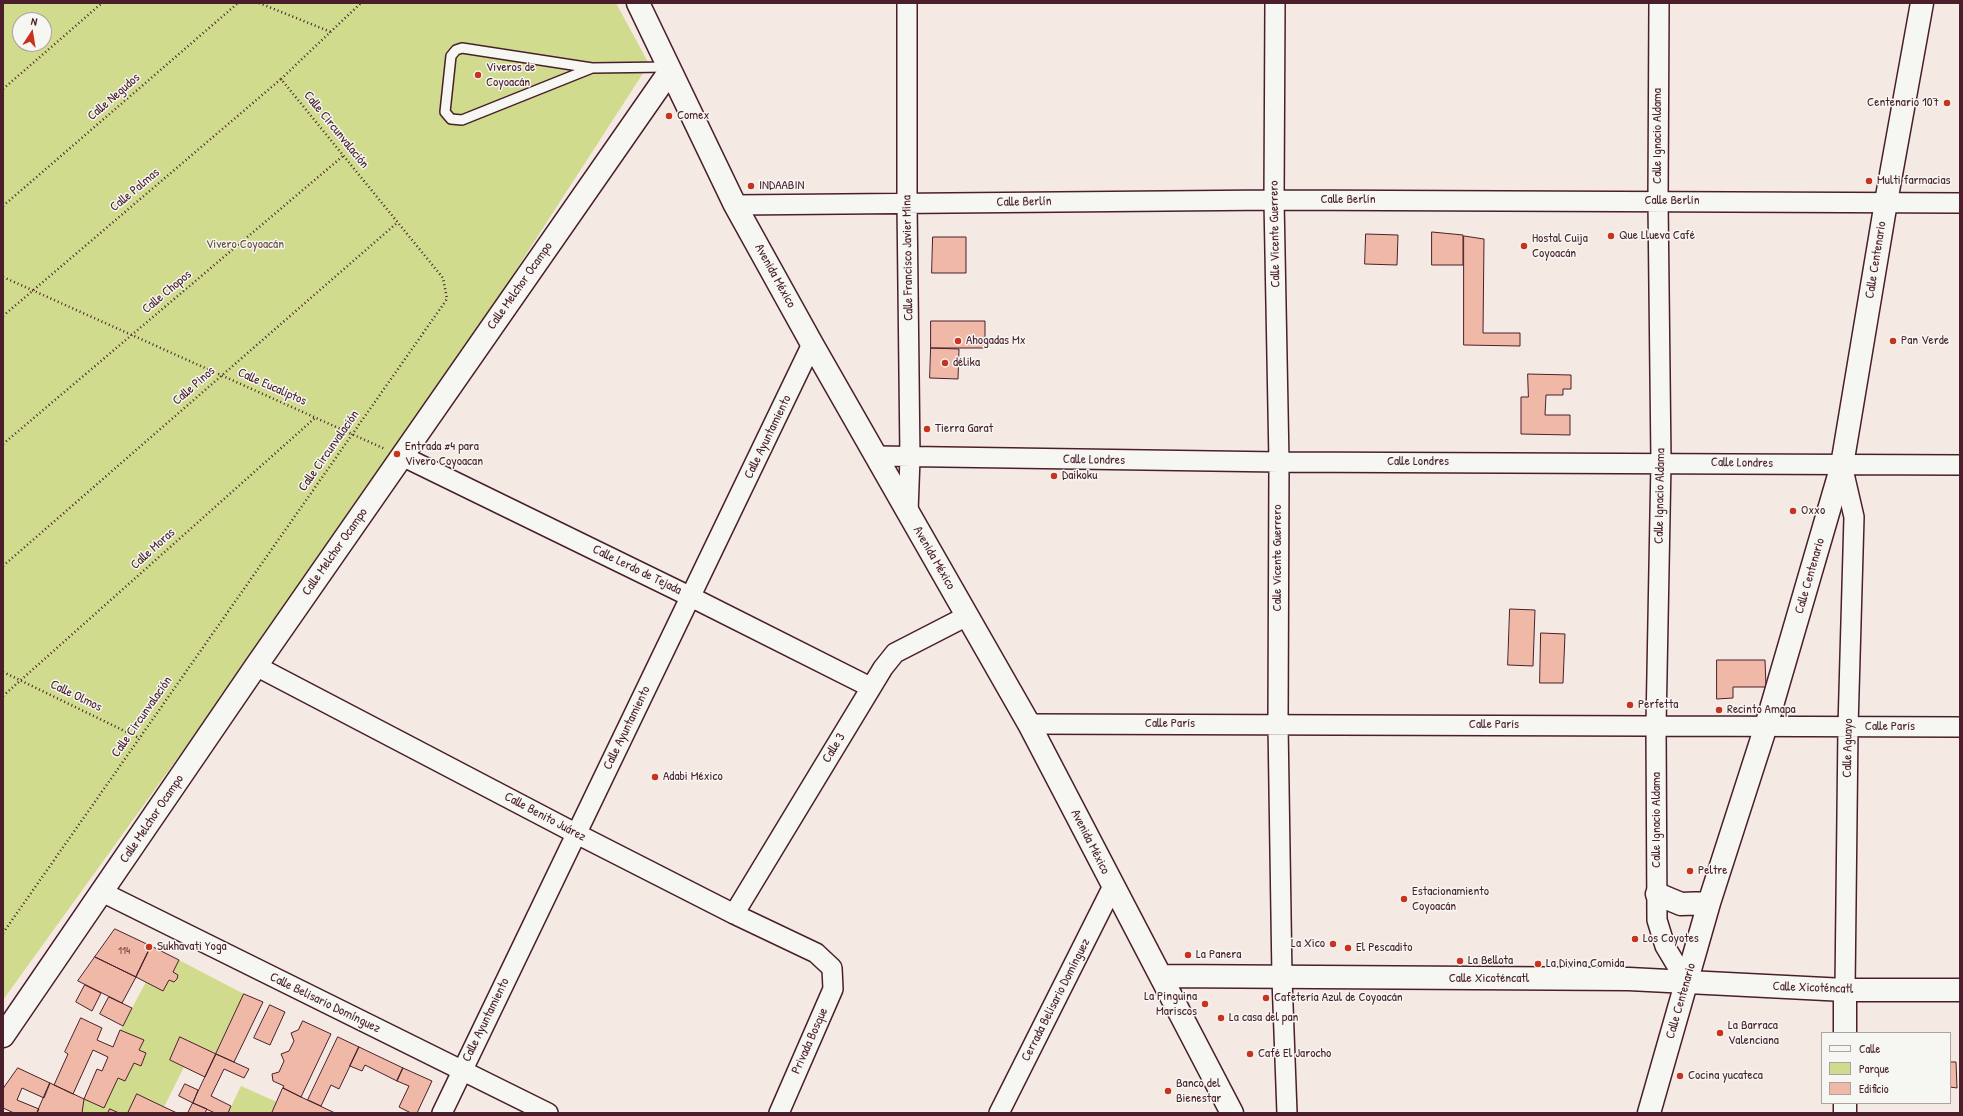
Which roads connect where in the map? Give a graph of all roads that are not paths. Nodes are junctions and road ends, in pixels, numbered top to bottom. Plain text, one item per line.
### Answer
1 (638, 3) edge
2 (907, 3) edge
3 (1275, 3) edge
4 (1659, 3) edge
5 (1922, 3) edge
6 (592, 68) junction
7 (669, 69) junction
8 (1274, 200) junction
9 (1658, 201) junction
10 (1886, 202) junction
11 (907, 203) junction
12 (1960, 203) edge
13 (735, 205) junction
14 (812, 344) junction
15 (402, 456) junction
16 (877, 456) junction
17 (910, 458) junction
18 (1279, 462) junction
19 (1661, 462) junction
20 (1842, 465) junction
21 (1960, 465) edge
22 (908, 512) junction
23 (691, 597) junction
24 (967, 616) junction
25 (256, 666) junction
26 (870, 687) junction
27 (1029, 724) junction
28 (1278, 724) junction
29 (1656, 726) junction
30 (1766, 726) junction
31 (1848, 727) junction
32 (1960, 728) edge
33 (575, 833) junction
34 (1112, 886) junction
35 (102, 892) junction
36 (1657, 894) junction
37 (1709, 903) junction
38 (734, 914) junction
39 (832, 968) joint
40 (1162, 976) junction
41 (1282, 978) junction
42 (1687, 983) junction
43 (1845, 990) junction
44 (1960, 990) edge
45 (1845, 1032) edge
46 (3, 1036) edge
47 (462, 1070) junction
48 (442, 1113) edge
49 (548, 1113) edge
50 (778, 1113) edge
51 (999, 1113) edge
52 (1232, 1113) edge
53 (1287, 1113) edge
54 (1649, 1113) edge

1 - 7 street, Avenida México
2 - 11 street, Calle Francisco Javier Mina
3 - 8 street, Calle Vicente Guerrero
4 - 9 street, Calle Ignacio Aldama
5 - 10 street, Calle Centenario
6 - 6 lane
6 - 7 lane
7 - 13 street, Avenida México
7 - 15 street, Calle Melchor Ocampo
8 - 9 street, Calle Berlín
8 - 11 street, Calle Berlín
8 - 18 street, Calle Vicente Guerrero
9 - 10 street, Calle Berlín
9 - 19 street, Calle Ignacio Aldama
10 - 12 street, Calle Berlín
10 - 20 street, Calle Centenario
11 - 13 street, Calle Berlín
11 - 17 street, Calle Francisco Javier Mina
13 - 14 street, Avenida México
14 - 16 street, Avenida México
14 - 23 street, Calle Ayuntamiento
15 - 23 street, Calle Lerdo de Tejada
15 - 25 street, Calle Melchor Ocampo
16 - 17 street, Calle Londres
16 - 22 street, Avenida México
17 - 18 street, Calle Londres
17 - 22 street, Calle Francisco Javier Mina
18 - 19 street, Calle Londres
18 - 28 street, Calle Vicente Guerrero
19 - 20 street, Calle Londres
19 - 29 street, Calle Ignacio Aldama
20 - 21 street, Calle Londres
20 - 30 street, Calle Centenario
20 - 31 street, Calle Aguayo
22 - 24 street, Avenida México
23 - 26 street, Calle Lerdo de Tejada
23 - 33 street, Calle Ayuntamiento
24 - 26 street, Calle 3
24 - 27 street, Avenida México
25 - 33 street, Calle Benito Juárez
25 - 35 street, Calle Melchor Ocampo
26 - 38 street, Calle 3
27 - 28 street, Calle París
27 - 34 street, Avenida México
28 - 29 street, Calle París
28 - 41 street, Calle Vicente Guerrero
29 - 30 street, Calle París
29 - 36 street, Calle Ignacio Aldama
30 - 31 street, Calle París
30 - 37 street, Calle Centenario
31 - 32 street, Calle París
31 - 43 street, Calle Aguayo
33 - 38 street, Calle Benito Juárez
33 - 47 street, Calle Ayuntamiento
34 - 40 street, Avenida México
34 - 51 street, Cerrada Belisario Domínguez
35 - 46 street, Calle Melchor Ocampo
35 - 47 street, Calle Belisario Domínguez
36 - 37 street
36 - 42 street, Calle Ignacio Aldama
37 - 42 street, Calle Centenario
38 - 39 street, Calle Benito Juárez
39 - 50 street, Privada Bosque
40 - 41 street, Calle Xicoténcatl
40 - 52 street, Avenida México
41 - 42 street, Calle Xicoténcatl
41 - 53 street, Calle Vicente Guerrero
42 - 43 street, Calle Xicoténcatl
42 - 54 street, Calle Centenario
43 - 44 street, Calle Xicoténcatl
43 - 45 street, Calle Aguayo
47 - 48 street, Calle Ayuntamiento
47 - 49 street, Calle Belisario Domínguez

